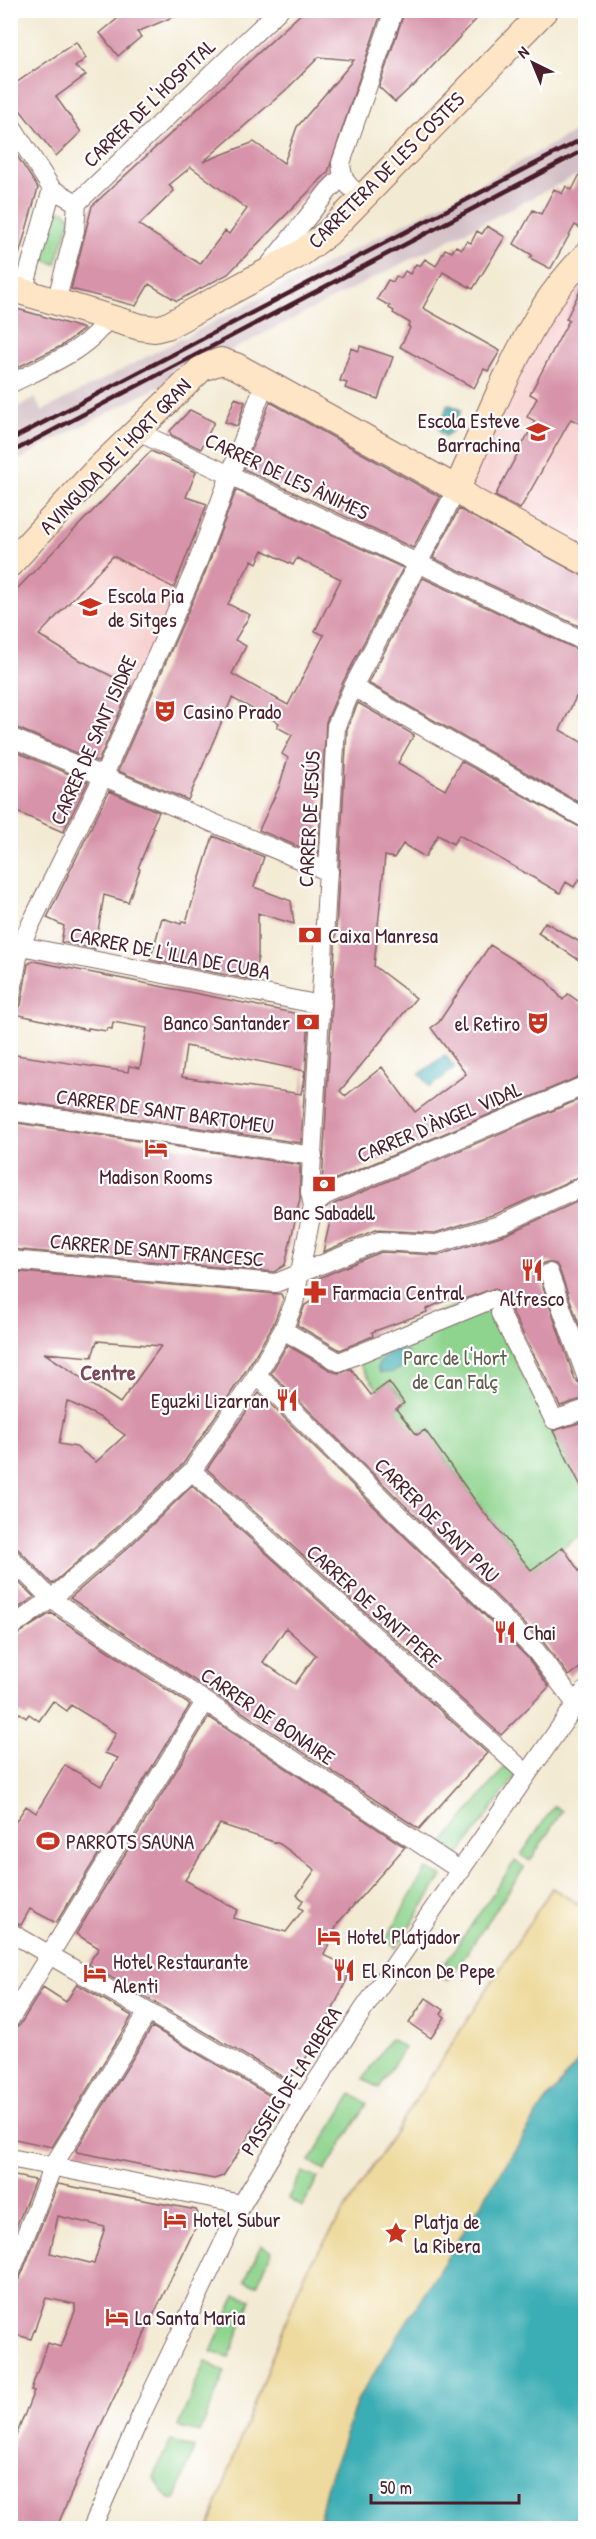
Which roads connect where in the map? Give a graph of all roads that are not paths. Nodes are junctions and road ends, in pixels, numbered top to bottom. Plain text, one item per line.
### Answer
1 (279, 10) edge
2 (394, 10) edge
3 (545, 10) edge
4 (10, 123) edge
5 (342, 177) junction
6 (52, 189) junction
7 (363, 196) junction
8 (77, 203) junction
9 (585, 255) edge
10 (263, 274) junction
11 (17, 290) edge
12 (56, 302) junction
13 (108, 317) junction
14 (266, 382) junction
15 (10, 384) edge
16 (139, 429) junction
17 (232, 474) junction
18 (457, 489) junction
19 (417, 562) junction
20 (585, 562) edge
21 (10, 564) edge
22 (585, 642) edge
23 (353, 687) junction
24 (10, 737) edge
25 (104, 775) junction
26 (585, 819) edge
27 (329, 872) junction
28 (15, 945) edge
29 (10, 1003) edge
30 (321, 1005) junction
31 (585, 1085) edge
32 (10, 1111) edge
33 (313, 1156) junction
34 (585, 1185) edge
35 (313, 1206) junction
36 (10, 1260) edge
37 (549, 1273) dead end
38 (299, 1276) junction
39 (283, 1330) junction
40 (257, 1376) junction
41 (585, 1376) edge
42 (585, 1409) edge
43 (192, 1471) junction
44 (10, 1557) edge
45 (51, 1599) junction
46 (10, 1628) edge
47 (580, 1697) edge
48 (205, 1702) junction
49 (527, 1774) junction
50 (461, 1871) junction
51 (13, 1933) edge
52 (49, 1954) junction
53 (148, 2012) junction
54 (10, 2019) edge
55 (303, 2102) junction
56 (10, 2158) edge
57 (53, 2166) junction
58 (242, 2204) junction
59 (10, 2274) edge
60 (92, 2529) edge

1 - 8 street, CARRER DE L'HOSPITAL
2 - 5 street
3 - 7 street, CARRETERA DE LES COSTES
4 - 6 street
5 - 7 street
5 - 10 street
6 - 8 street
6 - 11 street
7 - 10 street, CARRETERA DE LES COSTES
8 - 12 street
9 - 18 street
10 - 13 street, CARRETERA DE LES COSTES
11 - 12 street, CARRETERA DE LES COSTES
12 - 13 street, CARRETERA DE LES COSTES
13 - 15 street
14 - 16 street, AVINGUDA DE L'HORT GRAN
14 - 17 street, CARRER DE SANT ISIDRE
14 - 18 street
16 - 17 street, CARRER DE LES ÀNIMES
16 - 21 street, AVINGUDA DE L'HORT GRAN
17 - 19 street, CARRER DE LES ÀNIMES
17 - 25 street, CARRER DE SANT ISIDRE
18 - 19 street, CARRER DE JESÚS
18 - 20 street
19 - 22 street, CARRER DE LES ÀNIMES
19 - 23 street, CARRER DE JESÚS
23 - 26 street
23 - 27 street, CARRER DE JESÚS
24 - 25 street
25 - 27 street
25 - 28 street, CARRER DE SANT ISIDRE
27 - 30 street, CARRER DE JESÚS
28 - 29 street, CARRER DE SANT ISIDRE
28 - 30 street, CARRER DE L'ILLA DE CUBA
30 - 33 street, CARRER DE JESÚS
31 - 35 street, CARRER D'ÀNGEL VIDAL
32 - 33 street, CARRER DE SANT BARTOMEU
33 - 35 street, CARRER DE JESÚS
34 - 38 street, CARRER DE SANT FRANCESC
35 - 38 street, CARRER DE JESÚS
36 - 38 street, CARRER DE SANT FRANCESC
37 - 41 street
38 - 39 street, CARRER DE JESÚS
39 - 40 street, CARRER DE JESÚS
39 - 42 street
40 - 43 street, CARRER DE JESÚS
40 - 47 street, CARRER DE SANT PAU
43 - 45 street, CARRER DE JESÚS
43 - 49 street, CARRER DE SANT PERE
44 - 45 street, CARRER DE BONAIRE
45 - 46 street, CARRER DE JESÚS
45 - 48 street, CARRER DE BONAIRE
47 - 49 street, PASSEIG DE LA RIBERA
48 - 50 street, CARRER DE BONAIRE
48 - 52 street
49 - 50 street, PASSEIG DE LA RIBERA
50 - 55 street, PASSEIG DE LA RIBERA
51 - 52 street
52 - 53 street
52 - 54 street
53 - 55 street
53 - 57 street
55 - 58 street, PASSEIG DE LA RIBERA
56 - 57 street
57 - 58 street
57 - 59 street
58 - 60 street, PASSEIG DE LA RIBERA

